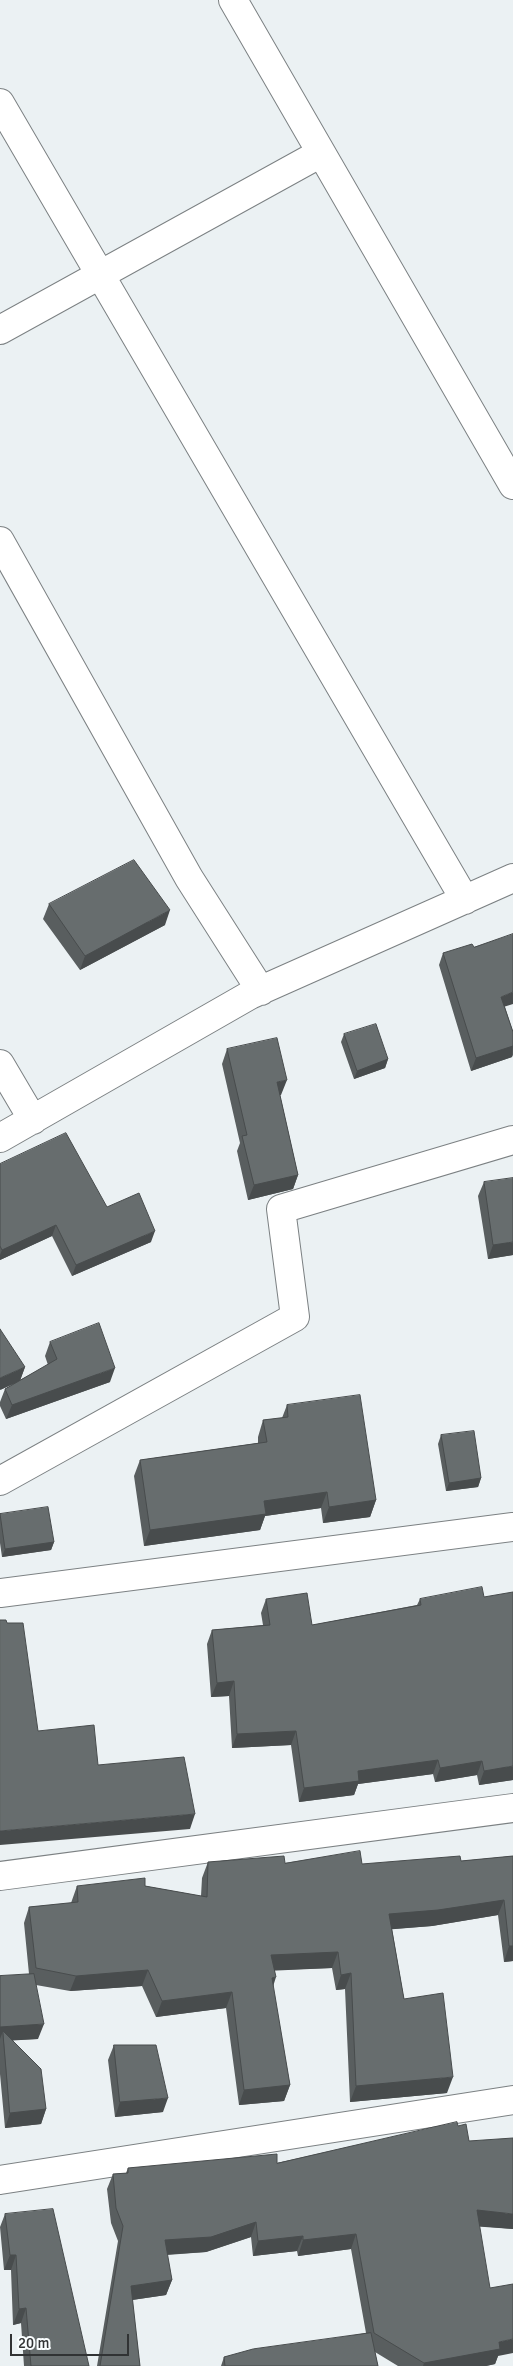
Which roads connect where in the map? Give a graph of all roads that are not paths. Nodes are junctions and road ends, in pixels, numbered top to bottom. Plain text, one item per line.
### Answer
1 (233, 0) edge
2 (0, 103) edge
3 (322, 153) junction
4 (100, 274) junction
5 (0, 330) edge
6 (513, 485) edge
7 (0, 541) edge
8 (513, 878) edge
9 (464, 900) junction
10 (261, 991) junction
11 (0, 1064) edge
12 (33, 1120) junction
13 (0, 1138) edge
14 (513, 1140) edge
15 (0, 1481) edge
16 (513, 1527) edge
17 (0, 1593) edge
18 (513, 1808) edge
19 (0, 1876) edge
20 (513, 2100) edge
21 (0, 2180) edge

1 - 3 street
2 - 4 street
3 - 4 street
3 - 6 street
4 - 5 street
4 - 9 street
7 - 10 street
8 - 9 street
9 - 10 street
10 - 12 street
11 - 12 street
12 - 13 street
14 - 15 street
16 - 17 street
18 - 19 street
20 - 21 street

